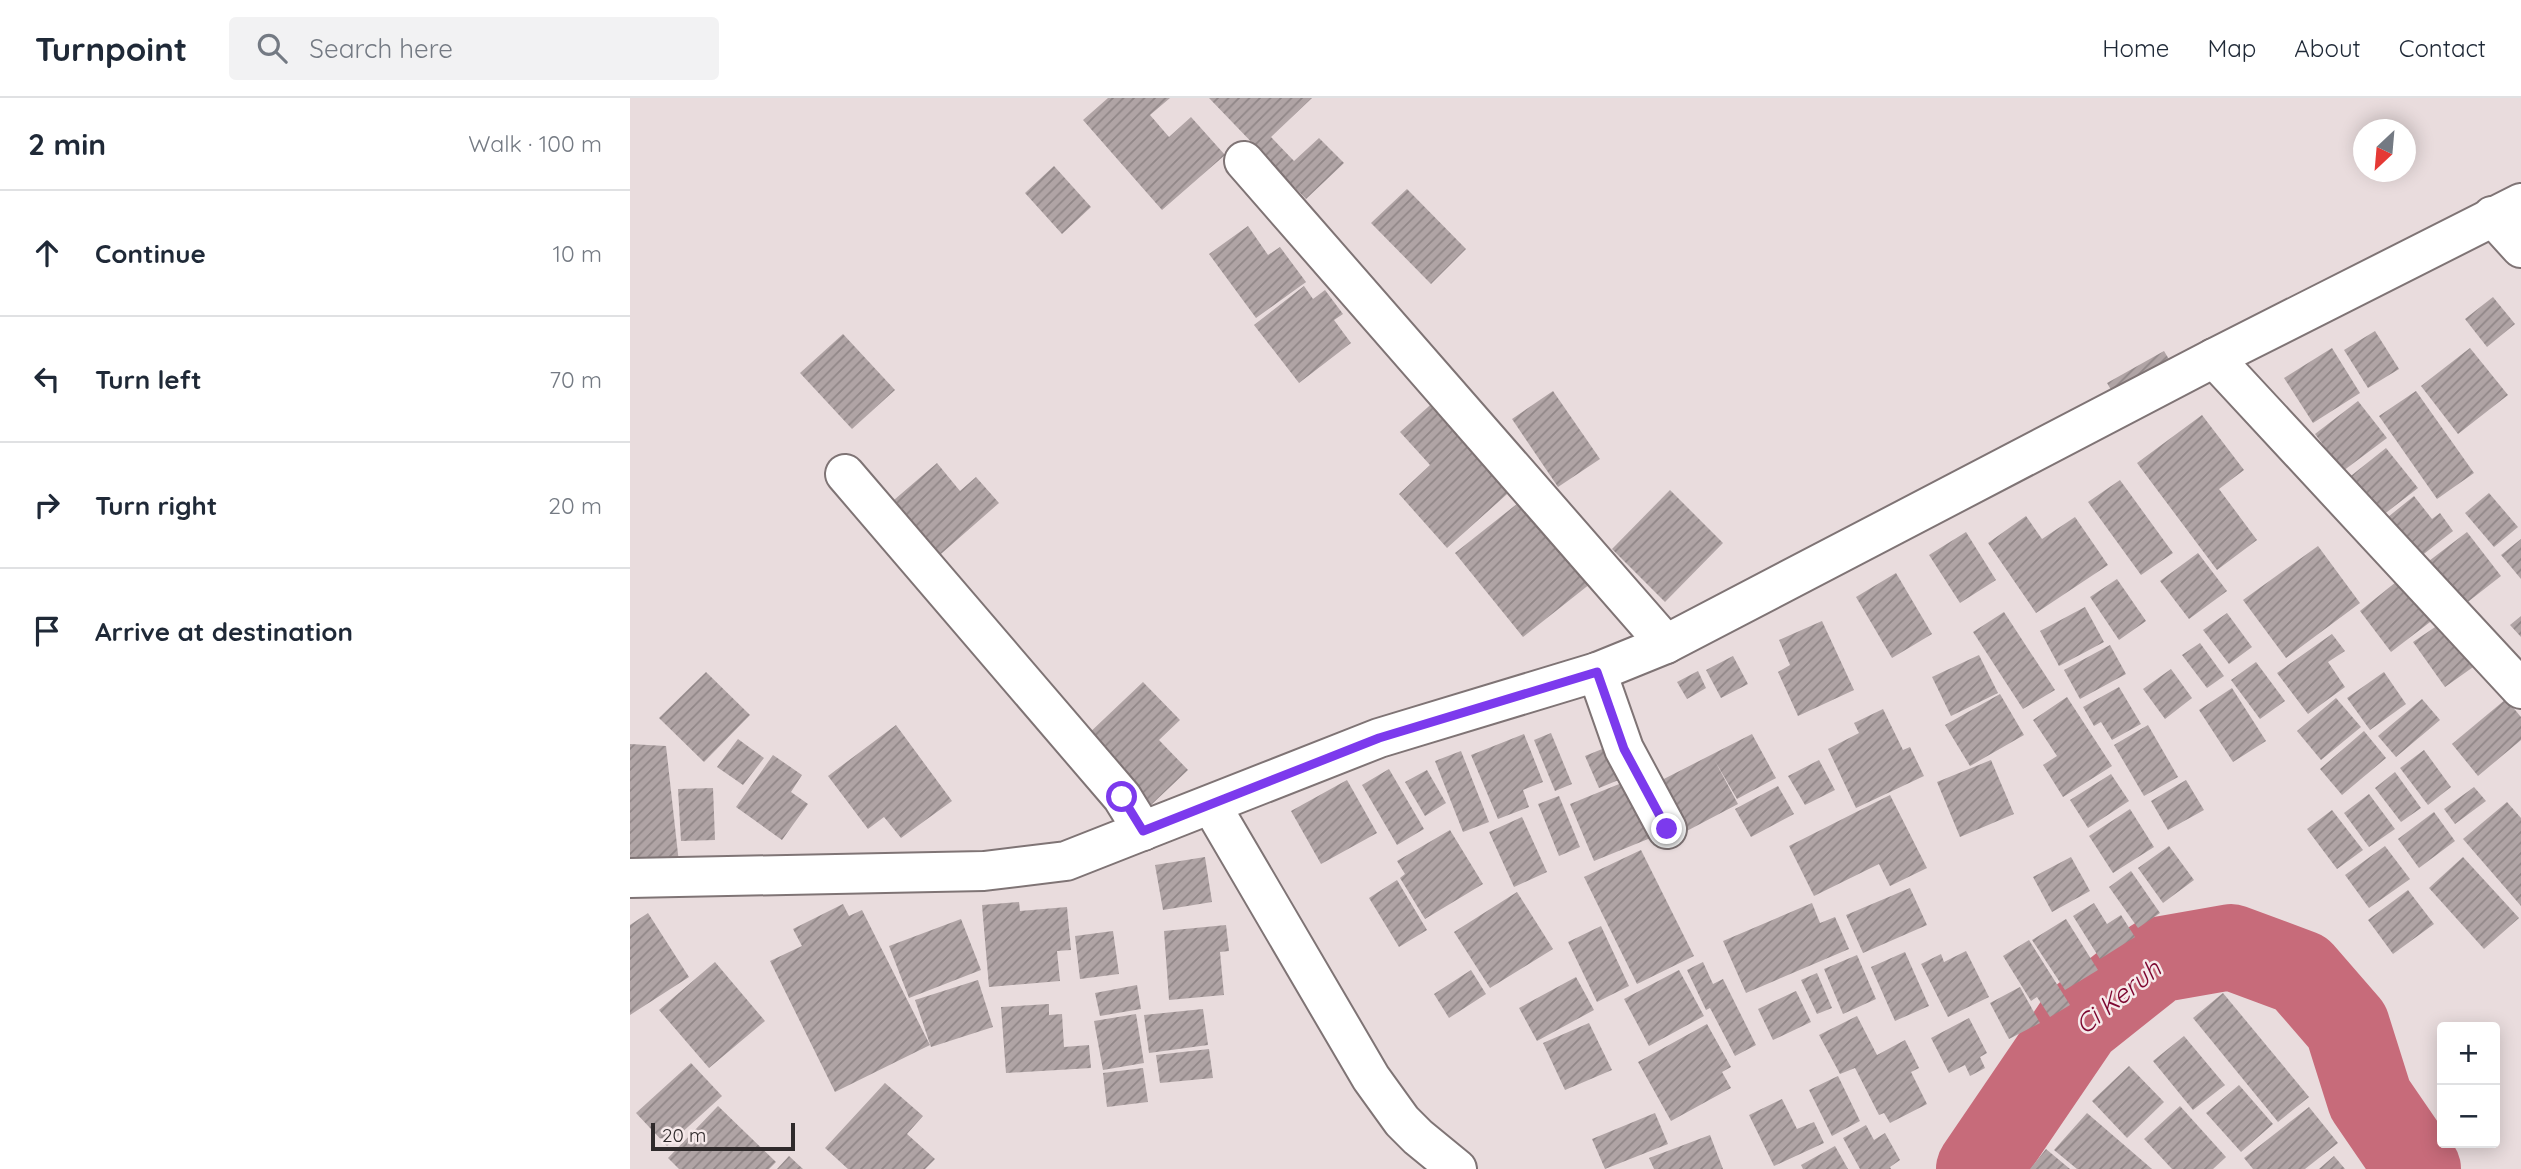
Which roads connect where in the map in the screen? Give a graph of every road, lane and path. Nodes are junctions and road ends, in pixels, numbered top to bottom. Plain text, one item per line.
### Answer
1 (1244, 161) dead end
2 (2506, 209) edge
3 (2521, 248) edge
4 (2214, 358) junction
5 (845, 474) dead end
6 (1652, 630) junction
7 (1597, 672) junction
8 (2521, 689) edge
9 (1211, 806) junction
10 (1132, 813) junction
11 (1667, 829) dead end
12 (630, 878) edge
13 (1457, 1169) edge

1 - 6 street
2 - 3 street
2 - 4 street
4 - 6 street
4 - 8 street
5 - 10 street
6 - 7 street
7 - 9 street
7 - 11 street
9 - 10 street
9 - 13 street
10 - 12 street

